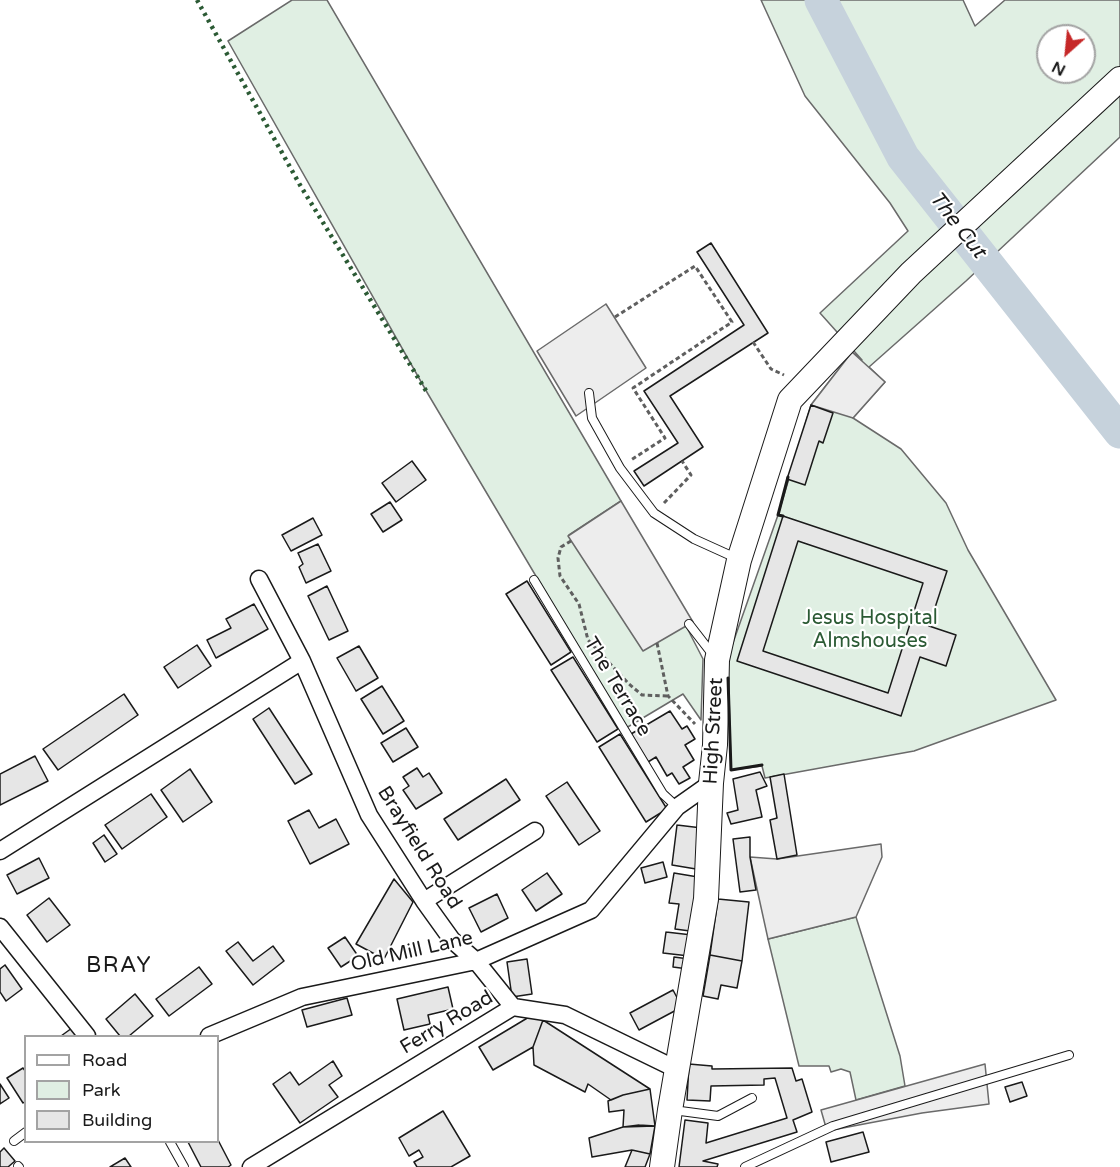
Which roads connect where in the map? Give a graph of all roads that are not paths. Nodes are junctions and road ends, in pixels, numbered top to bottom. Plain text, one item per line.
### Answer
1 (1120, 79) edge
2 (589, 393) dead end
3 (739, 560) junction
4 (259, 579) dead end
5 (534, 580) dead end
6 (689, 624) dead end
7 (717, 660) junction
8 (303, 661) junction
9 (711, 783) junction
10 (676, 807) junction
11 (535, 831) dead end
12 (0, 850) edge
13 (423, 901) junction
14 (0, 927) edge
15 (476, 961) junction
16 (513, 1007) junction
17 (86, 1035) edge
18 (211, 1035) edge
19 (1069, 1055) dead end
20 (678, 1070) junction
21 (752, 1098) dead end
22 (670, 1110) junction
23 (24, 1134) edge
24 (14, 1141) dead end
25 (171, 1143) edge
26 (184, 1167) edge
27 (250, 1167) edge
28 (662, 1167) edge
29 (745, 1167) edge

1 - 3 main road, High Street
2 - 3 lane
3 - 7 main road, High Street
4 - 8 street, Brayfield Road
5 - 10 lane, The Terrace
6 - 7 lane
7 - 9 main road, High Street
8 - 12 street
8 - 13 street, Brayfield Road
9 - 10 street, Old Mill Lane
9 - 20 main road, High Street
10 - 15 street, Old Mill Lane
11 - 13 street
13 - 15 street, Brayfield Road
14 - 17 street
15 - 16 street, Brayfield Road
15 - 18 street, Old Mill Lane
16 - 20 street, Ferry Road
16 - 27 street, Ferry Road
19 - 29 lane
20 - 22 main road, High Street
21 - 22 lane
22 - 28 main road, High Street
23 - 24 lane
25 - 26 lane

